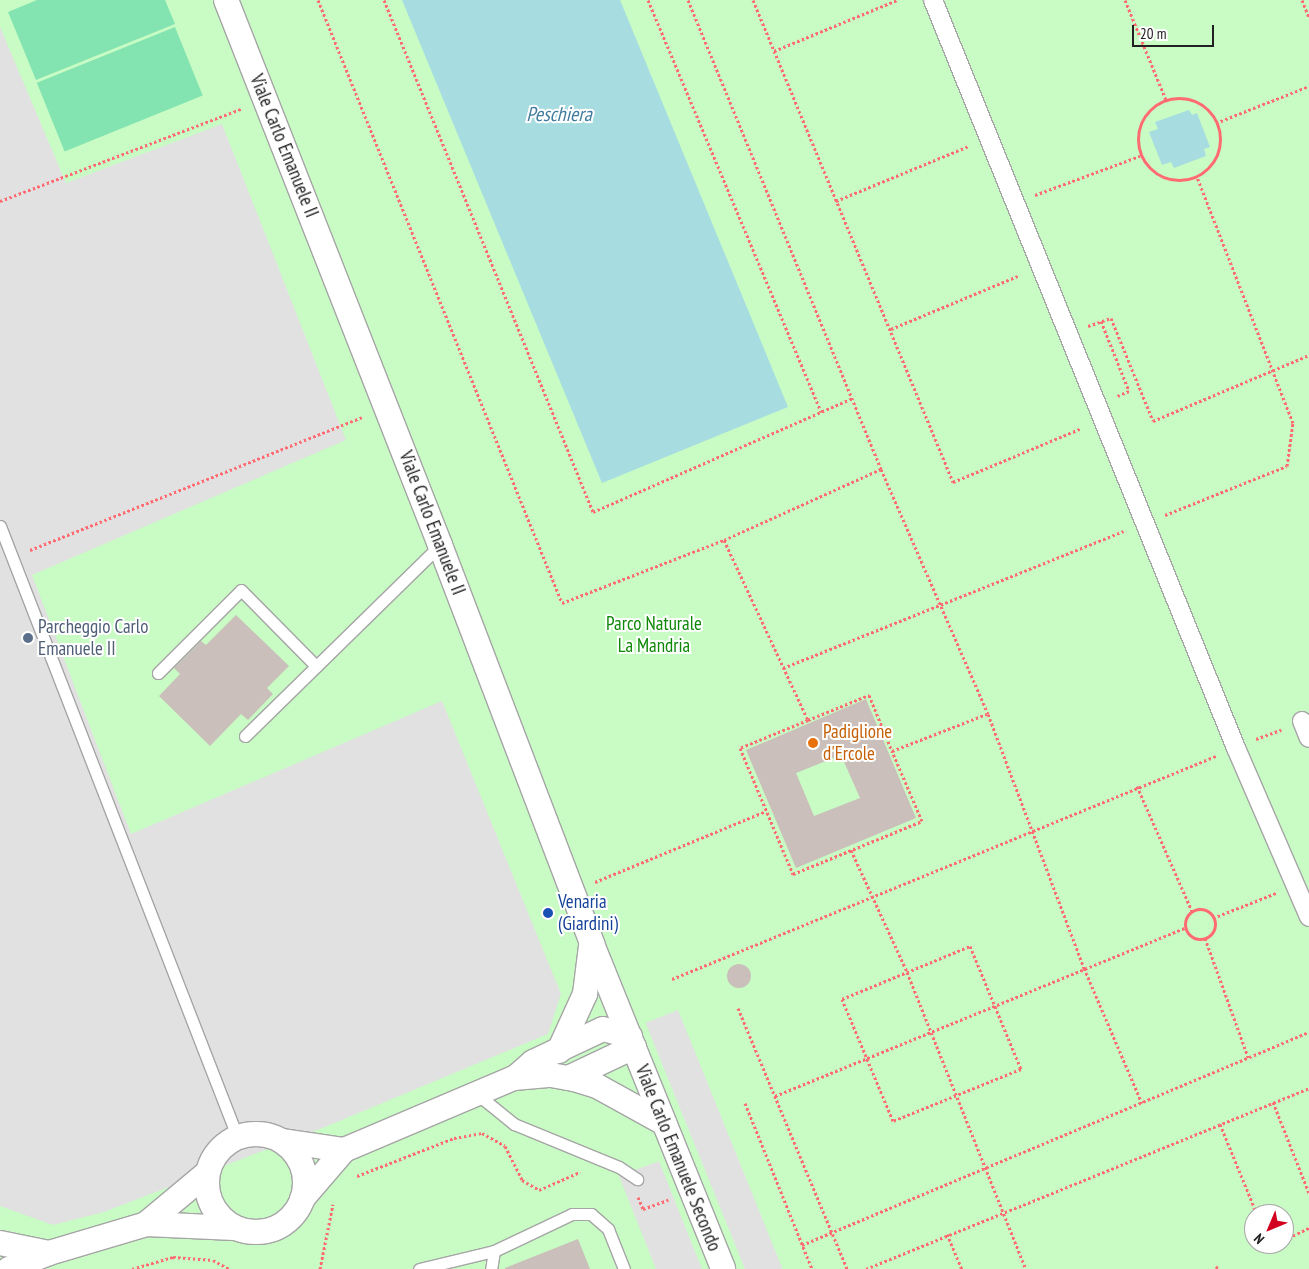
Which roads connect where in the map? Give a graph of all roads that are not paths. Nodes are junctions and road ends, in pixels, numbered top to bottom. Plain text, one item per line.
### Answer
1 (226, 0) edge
2 (933, 0) edge
3 (0, 526) edge
4 (440, 545) junction
5 (316, 666) junction
6 (158, 674) dead end
7 (1302, 721) road end
8 (245, 736) dead end
9 (1309, 738) edge
10 (1309, 917) edge
11 (592, 944) junction
12 (632, 1042) junction
13 (559, 1051) junction
14 (514, 1078) junction
15 (568, 1078) junction
16 (477, 1094) junction
17 (664, 1122) junction
18 (237, 1136) junction
19 (284, 1141) junction
20 (344, 1150) junction
21 (207, 1173) junction
22 (636, 1183) road end
23 (302, 1199) junction
24 (146, 1224) junction
25 (234, 1228) junction
26 (0, 1243) edge
27 (494, 1251) junction
28 (50, 1253) junction
29 (418, 1268) edge
30 (9, 1269) edge
31 (491, 1269) edge
32 (624, 1269) edge
33 (723, 1269) edge

1 - 4 street, Viale Carlo Emanuele II
2 - 10 street
3 - 18 lane
4 - 5 lane
4 - 11 street, Viale Carlo Emanuele II
5 - 6 lane
5 - 8 lane
7 - 9 street
11 - 12 street, Viale Carlo Emanuele II
11 - 13 street
12 - 13 street
12 - 15 street
12 - 17 street, Viale Carlo Emanuele Secondo
13 - 14 street
14 - 15 street
14 - 16 street
15 - 17 street
16 - 20 street
16 - 22 lane
17 - 33 street, Viale Carlo Emanuele Secondo
18 - 19 street
18 - 21 street
19 - 20 street
19 - 23 street
20 - 23 street
21 - 24 street
21 - 25 street
23 - 25 street
24 - 25 street
24 - 28 street
26 - 28 street
27 - 29 lane
27 - 31 lane
27 - 32 lane
28 - 30 street

